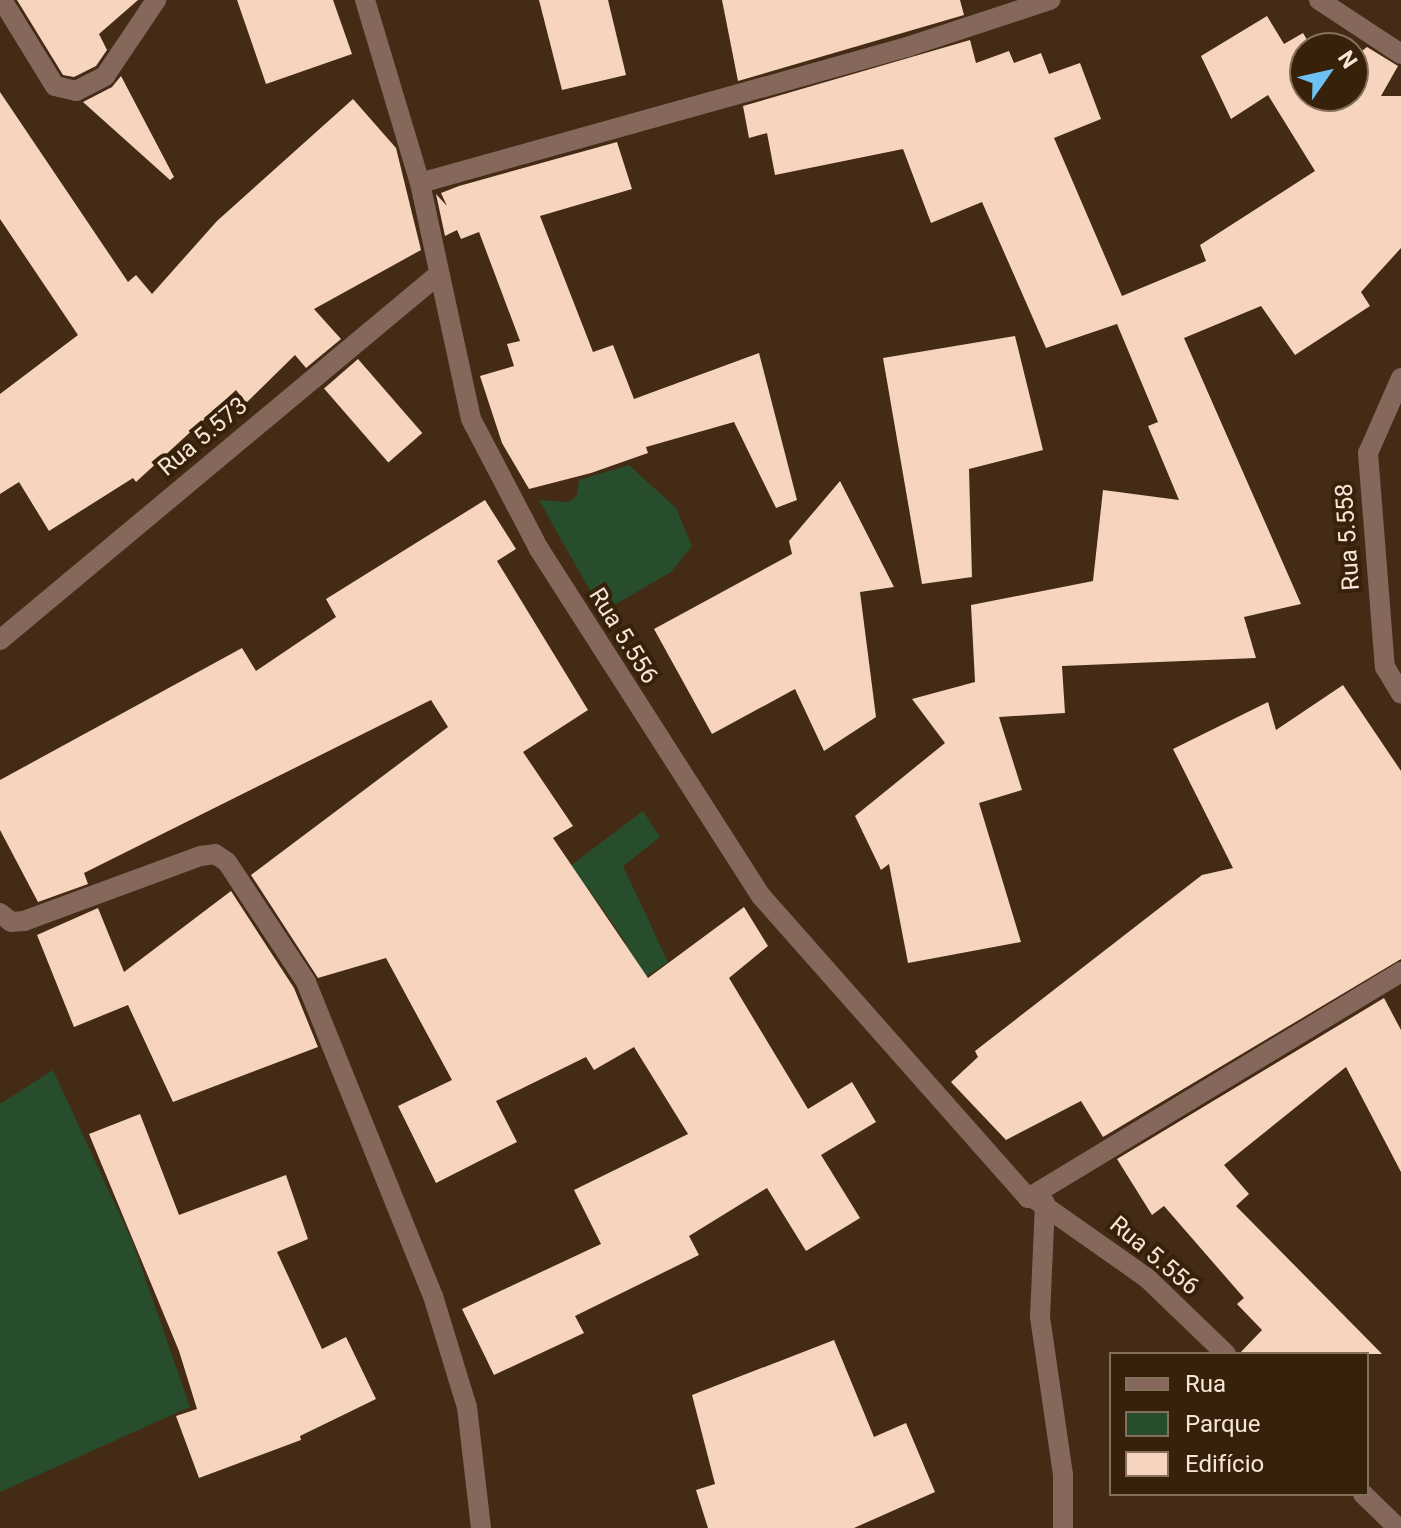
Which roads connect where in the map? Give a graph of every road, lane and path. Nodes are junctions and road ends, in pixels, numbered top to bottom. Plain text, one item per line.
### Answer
1 (2, 0) edge
2 (156, 0) edge
3 (365, 0) edge
4 (1050, 0) edge
5 (1319, 0) edge
6 (1401, 54) edge
7 (420, 183) junction
8 (439, 274) junction
9 (1401, 378) edge
10 (0, 640) edge
11 (1401, 694) edge
12 (0, 913) edge
13 (1401, 972) edge
14 (1036, 1201) junction
15 (1224, 1352) edge
16 (1365, 1496) edge
17 (481, 1528) edge
18 (1063, 1528) edge
19 (1398, 1528) edge

1 - 2 street
3 - 7 street, Rua 5.556
4 - 7 street
5 - 6 street
7 - 8 street, Rua 5.556
8 - 10 street, Rua 5.573
8 - 14 street, Rua 5.556
9 - 11 street, Rua 5.558
12 - 17 street
13 - 14 street
14 - 15 street, Rua 5.556
14 - 18 street
16 - 19 street

